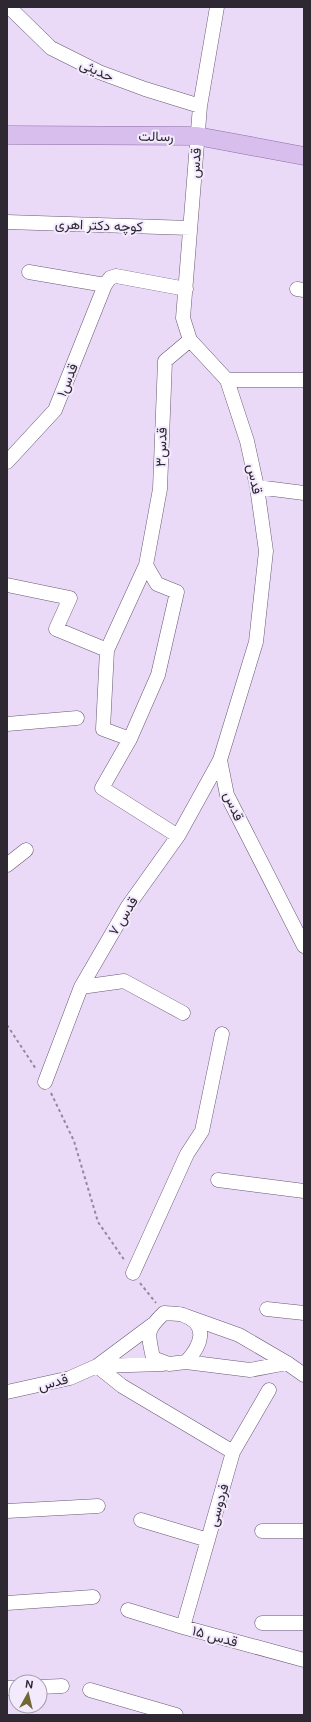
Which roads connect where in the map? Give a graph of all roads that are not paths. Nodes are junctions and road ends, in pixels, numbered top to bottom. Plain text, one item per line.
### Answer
1 (9, 7) edge
2 (217, 7) edge
3 (200, 106) junction
4 (7, 134) edge
5 (197, 136) junction
6 (304, 156) edge
7 (7, 222) edge
8 (190, 228) junction
9 (29, 272) dead end
10 (105, 285) junction
11 (186, 289) junction
12 (190, 340) junction
13 (227, 380) junction
14 (304, 380) edge
15 (10, 454) edge
16 (257, 487) junction
17 (304, 494) edge
18 (146, 565) junction
19 (7, 585) edge
20 (107, 650) junction
21 (77, 718) dead end
22 (7, 724) edge
23 (130, 739) junction
24 (220, 760) junction
25 (178, 836) junction
26 (26, 850) dead end
27 (7, 865) edge
28 (304, 946) edge
29 (81, 987) junction
30 (183, 1013) dead end
31 (222, 1034) dead end
32 (46, 1082) road end
33 (218, 1180) dead end
34 (304, 1191) edge
35 (133, 1273) road end
36 (267, 1309) dead end
37 (304, 1313) edge
38 (183, 1314) junction
39 (152, 1325) junction
40 (186, 1362) junction
41 (287, 1363) junction
42 (169, 1364) junction
43 (97, 1366) junction
44 (304, 1374) edge
45 (269, 1390) dead end
46 (7, 1392) edge
47 (233, 1452) junction
48 (98, 1506) dead end
49 (7, 1511) edge
50 (141, 1520) dead end
51 (262, 1531) dead end
52 (304, 1531) edge
53 (208, 1540) junction
54 (92, 1597) dead end
55 (7, 1603) edge
56 (128, 1610) dead end
57 (262, 1623) dead end
58 (304, 1623) edge
59 (183, 1627) junction
60 (304, 1660) edge
61 (62, 1686) dead end
62 (48, 1687) edge
63 (90, 1690) dead end
64 (176, 1715) edge

1 - 3 street, حدیثی
2 - 3 street, قدس
3 - 5 street, قدس
4 - 5 main road, رسالت
5 - 6 main road, رسالت
5 - 8 street, قدس
7 - 8 street, کوچه دکتر اهری
8 - 11 street, قدس
9 - 10 street
10 - 11 street
10 - 15 street, قدس۱
11 - 12 street, قدس
12 - 13 street, قدس
12 - 18 street, قدس۳
13 - 14 street
13 - 16 street, قدس
16 - 17 street
16 - 24 street, قدس
18 - 20 street, قدس۳
18 - 23 street
19 - 20 street
20 - 23 street, قدس۳
21 - 22 street
23 - 25 street
24 - 25 street, قدس ۷
24 - 28 street, قدس
25 - 29 street, قدس ۷
26 - 27 street
29 - 30 street
29 - 32 street, قدس ۷
31 - 35 street
33 - 34 street
36 - 37 street
38 - 39 street
38 - 40 street
38 - 41 street
39 - 42 street
39 - 43 street
40 - 41 street
40 - 42 street
41 - 44 street
42 - 43 street
43 - 46 street, قدس
43 - 47 street
45 - 47 street, فردوسی
47 - 53 street, فردوسی
48 - 49 street
50 - 53 street
51 - 52 street
53 - 59 street, فردوسی
54 - 55 street
56 - 59 street, قدس ۱۵
57 - 58 street
59 - 60 street, قدس ۱۵
61 - 62 street
63 - 64 street

